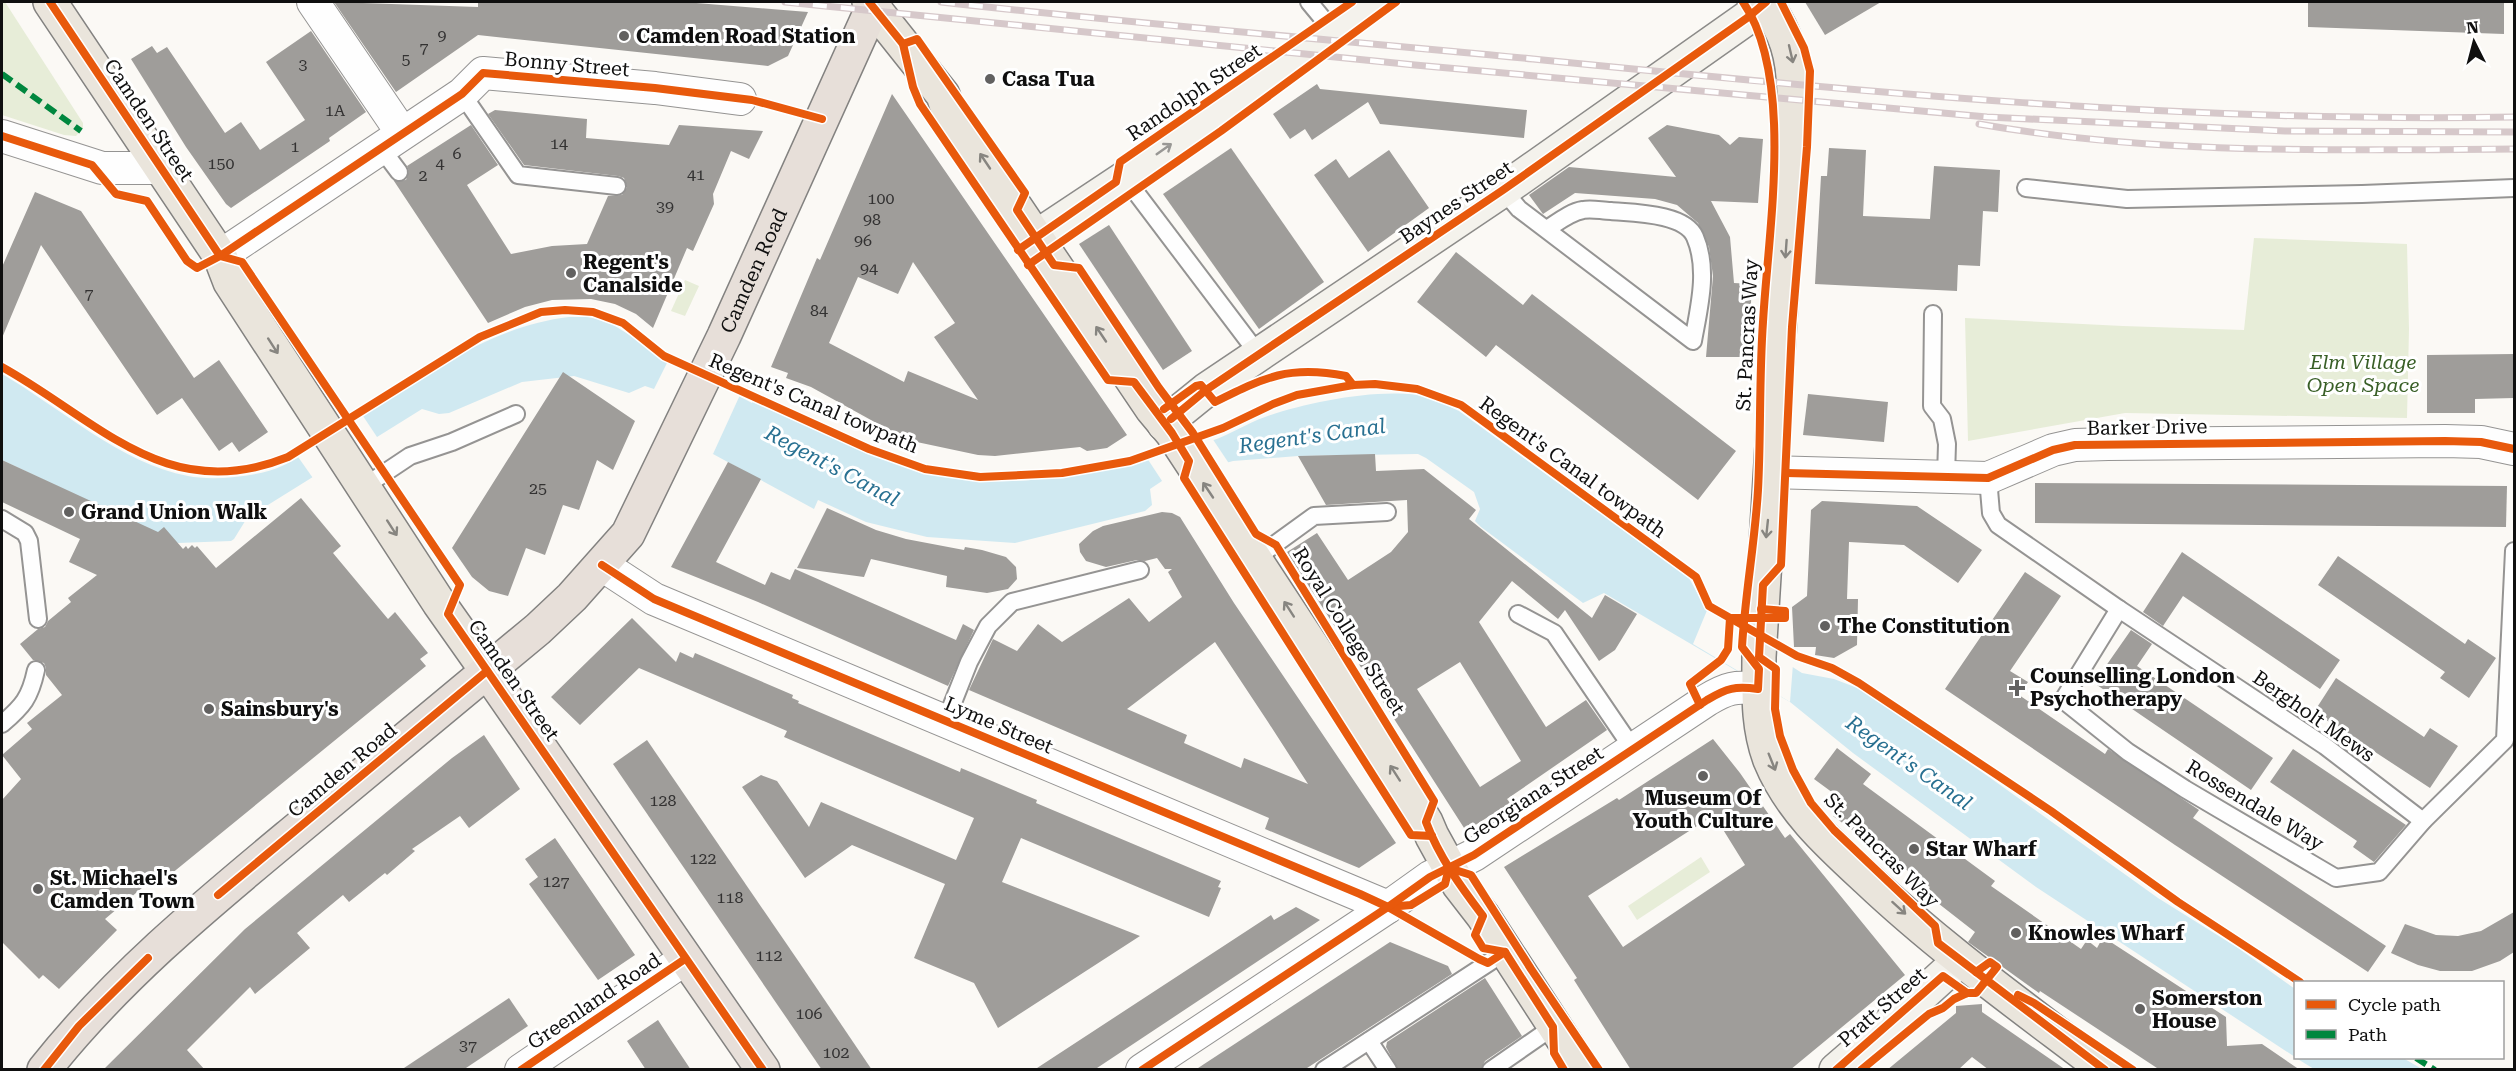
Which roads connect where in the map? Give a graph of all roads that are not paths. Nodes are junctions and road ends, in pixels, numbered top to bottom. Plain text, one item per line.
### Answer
1 (50, 2) edge
2 (313, 2) edge
3 (1309, 2) edge
4 (1374, 2) edge
5 (1765, 2) edge
6 (872, 3) edge
7 (1333, 31) junction
8 (462, 94) junction
9 (740, 99) dead end
10 (2, 136) edge
11 (394, 151) junction
12 (162, 168) junction
13 (1125, 178) junction
14 (617, 186) dead end
15 (2026, 188) dead end
16 (2514, 188) edge
17 (1503, 190) junction
18 (1547, 229) junction
19 (1036, 237) junction
20 (220, 256) junction
21 (1933, 314) dead end
22 (1259, 355) junction
23 (516, 414) dead end
24 (1168, 428) junction
25 (2514, 449) edge
26 (1771, 472) junction
27 (357, 474) junction
28 (1946, 476) junction
29 (1988, 478) junction
30 (1387, 512) dead end
31 (2, 519) edge
32 (2514, 551) edge
33 (1256, 558) junction
34 (602, 565) junction
35 (1140, 570) dead end
36 (2119, 609) junction
37 (1518, 614) dead end
38 (38, 619) dead end
39 (36, 670) dead end
40 (487, 671) junction
41 (1758, 686) junction
42 (946, 720) junction
43 (2, 724) edge
44 (1633, 749) junction
45 (2423, 821) junction
46 (1449, 868) junction
47 (1388, 907) junction
48 (1505, 952) junction
49 (685, 959) junction
50 (1960, 960) junction
51 (1553, 1027) junction
52 (1369, 1041) junction
53 (44, 1070) edge
54 (521, 1070) edge
55 (763, 1070) edge
56 (1142, 1070) edge
57 (1324, 1070) edge
58 (1388, 1070) edge
59 (1491, 1070) edge
60 (1583, 1070) edge
61 (1836, 1070) edge
62 (2105, 1070) edge

1 - 12 main road, Camden Street
2 - 11 street
3 - 7 lane
4 - 7 street, Randolph Street
5 - 17 street, Baynes Street
5 -> 26 main road, St. Pancras Way
19 -> 6 main road, Royal College Street
6 - 34 highway, Camden Road
13 -> 7 street, Randolph Street
8 - 9 street, Bonny Street
8 - 11 street, Bonny Street
8 - 14 lane
10 - 12 street
11 - 20 street, Bonny Street
12 - 20 main road, Camden Street
13 - 19 street, Randolph Street
13 - 22 lane
15 - 16 lane
17 - 18 lane
17 - 22 street, Baynes Street
18 - 18 lane
24 -> 19 main road, Royal College Street
20 -> 27 main road, Camden Street
21 - 28 lane
22 - 24 street, Baynes Street
23 - 27 lane
33 -> 24 main road, Royal College Street
25 - 29 street, Barker Drive
26 - 28 street, Barker Drive
26 -> 41 main road, St. Pancras Way
27 -> 40 main road, Camden Street
28 - 29 street, Barker Drive
29 - 36 lane
30 - 33 lane
31 - 38 lane
32 - 45 lane, Rossendale Way
46 -> 33 main road, Royal College Street
34 - 40 highway, Camden Road
34 - 42 street, Lyme Street
35 - 42 lane
36 - 45 lane, Bergholt Mews
36 - 45 lane, Rossendale Way
37 - 44 lane
39 - 43 lane
40 - 49 highway, Camden Street
40 - 53 highway, Camden Road
41 - 44 street, Georgiana Street
41 -> 50 main road, St. Pancras Way
42 - 47 street, Lyme Street
44 - 46 street, Georgiana Street
46 - 47 street, Georgiana Street
46 - 48 main road, Royal College Street
47 - 56 street, Georgiana Street
48 - 51 main road, Royal College Street
48 - 52 lane
49 - 54 street, Greenland Road
49 - 55 highway, Camden Street
50 - 61 street, Pratt Street
50 - 62 main road, St. Pancras Way
51 - 59 lane
51 - 60 main road, Royal College Street
52 - 57 lane
52 - 58 lane

